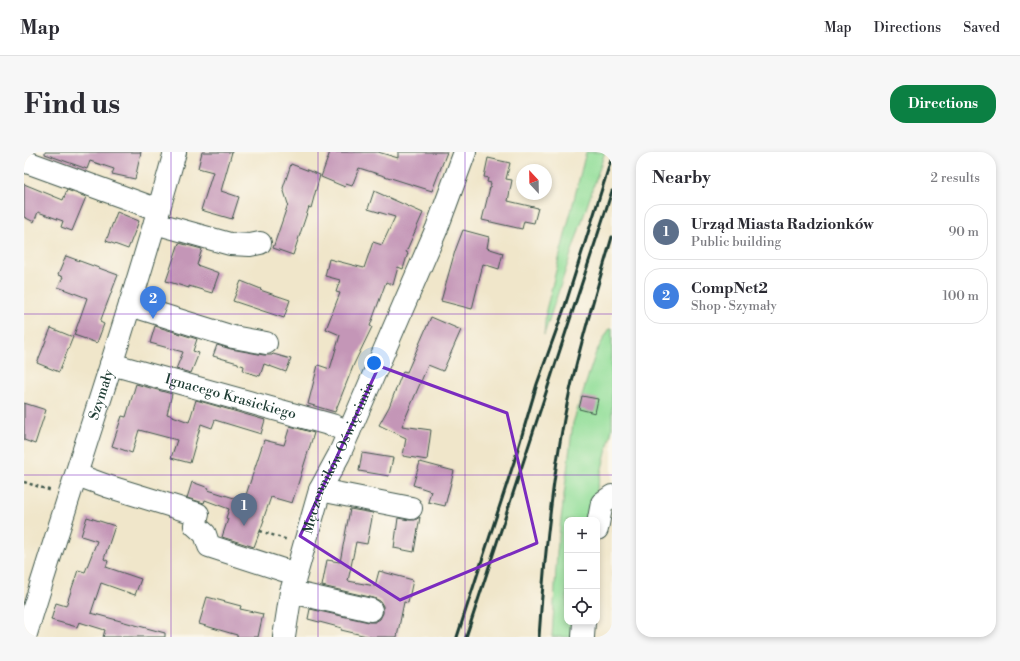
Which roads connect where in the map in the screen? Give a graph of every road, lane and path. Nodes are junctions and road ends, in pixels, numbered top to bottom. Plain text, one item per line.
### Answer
1 (175, 152) edge
2 (465, 152) edge
3 (24, 161) edge
4 (157, 216) junction
5 (260, 243) dead end
6 (130, 305) junction
7 (266, 343) dead end
8 (111, 364) junction
9 (349, 432) junction
10 (76, 475) junction
11 (24, 482) edge
12 (320, 490) junction
13 (612, 496) edge
14 (69, 497) junction
15 (411, 508) dead end
16 (599, 517) edge
17 (260, 531) dead end
18 (288, 540) dead end
19 (294, 582) junction
20 (371, 610) dead end
21 (584, 625) edge
22 (27, 634) edge
23 (284, 637) edge
24 (583, 637) edge

1 - 4 street, Szymały
2 - 9 street, Męczenników Oświęcimia
3 - 4 street
4 - 5 street
4 - 6 street, Szymały
6 - 7 street
6 - 8 street, Szymały
8 - 9 street, Ignacego Krasickiego
8 - 10 street, Szymały
9 - 12 street, Męczenników Oświęcimia
10 - 14 street, Szymały
10 - 19 street
11 - 14 path
12 - 15 street
12 - 19 street, Męczenników Oświęcimia
13 - 16 street
14 - 22 street, Szymały
17 - 18 path
19 - 20 street
19 - 23 street, Męczenników Oświęcimia
21 - 24 street

